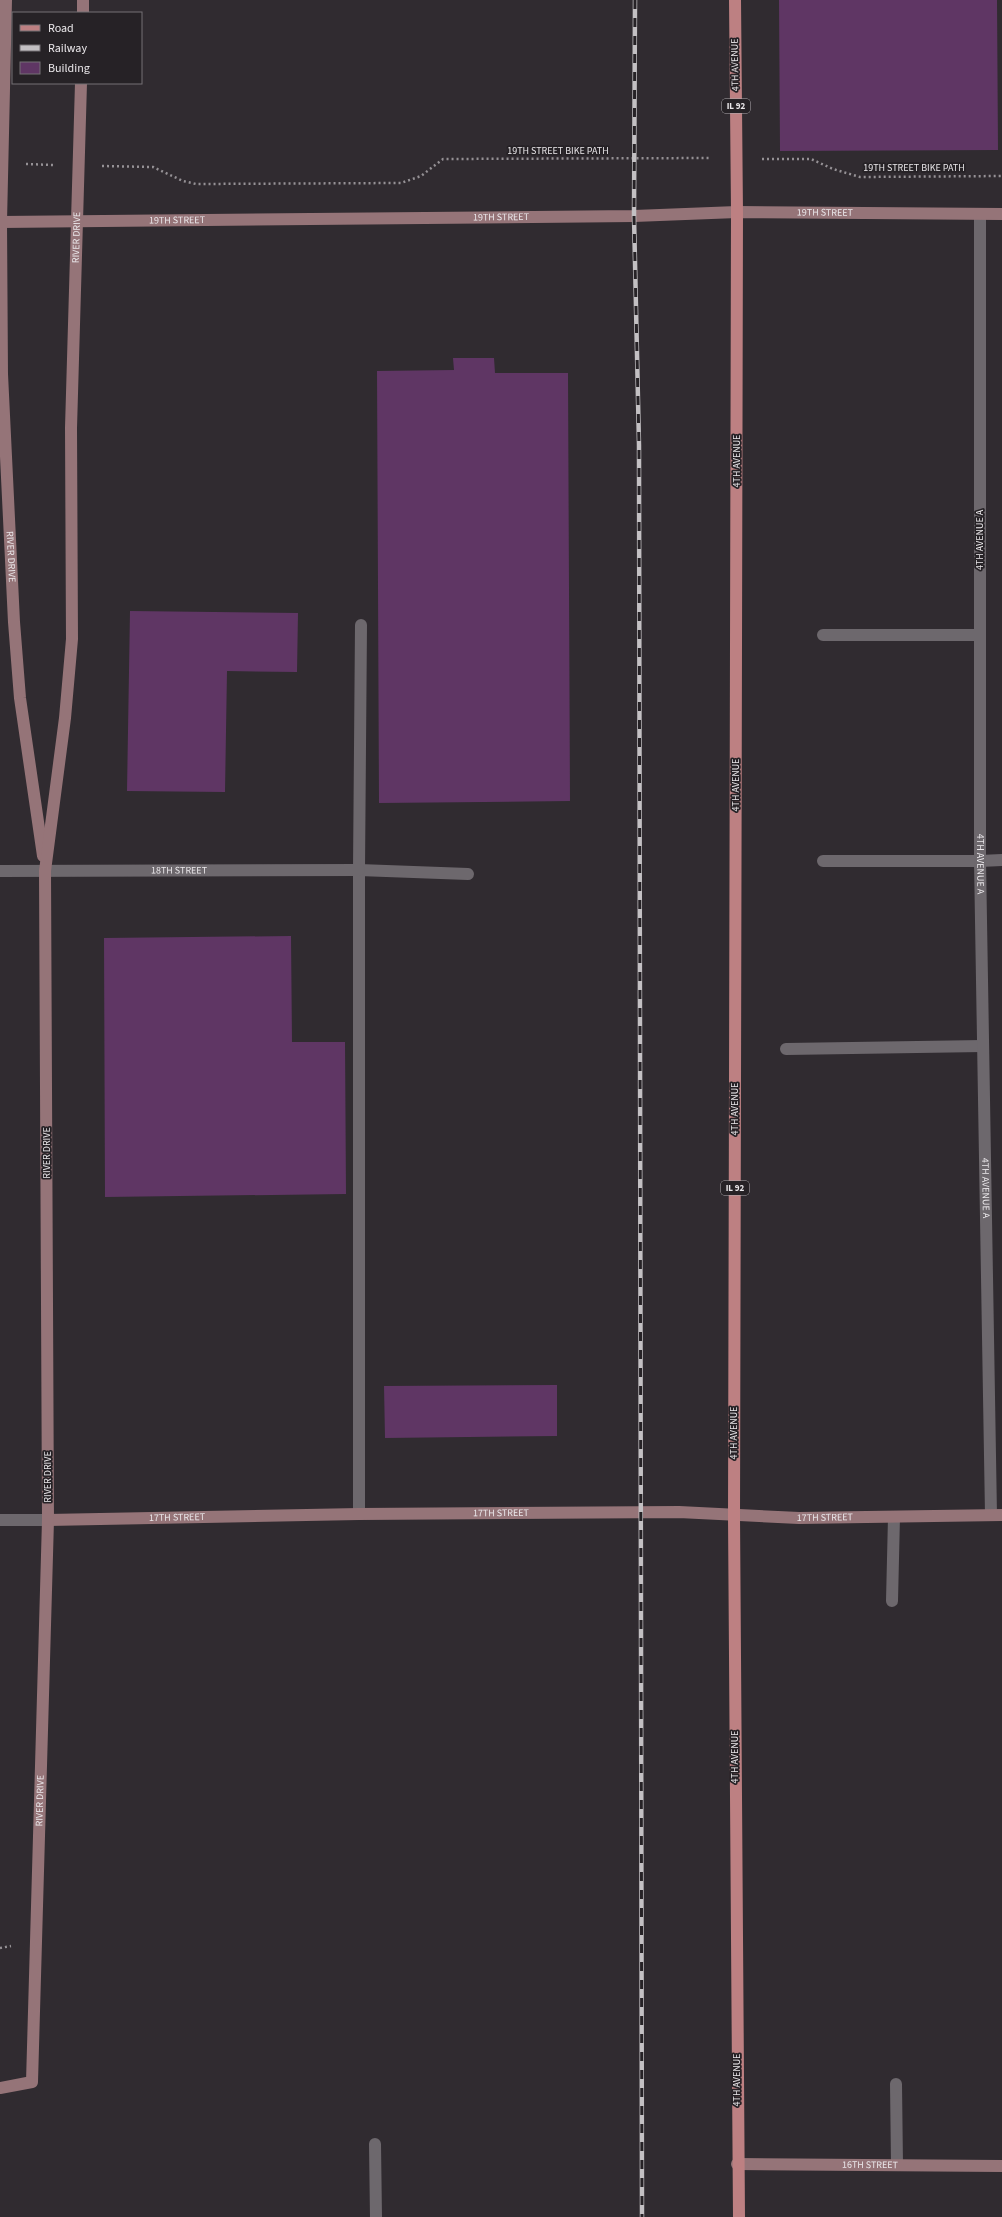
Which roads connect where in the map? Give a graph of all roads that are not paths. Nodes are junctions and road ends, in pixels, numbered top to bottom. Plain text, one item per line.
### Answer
1 (6, 0) edge
2 (83, 0) edge
3 (735, 0) edge
4 (83, 12) edge
5 (81, 84) edge
6 (737, 212) junction
7 (980, 214) junction
8 (1002, 214) edge
9 (1, 222) edge
10 (76, 222) junction
11 (361, 625) dead end
12 (823, 635) dead end
13 (980, 635) junction
14 (980, 860) junction
15 (1002, 860) edge
16 (823, 861) dead end
17 (358, 870) junction
18 (0, 871) edge
19 (45, 871) junction
20 (468, 874) dead end
21 (983, 1046) junction
22 (786, 1049) dead end
23 (359, 1514) junction
24 (996, 1515) edge
25 (734, 1516) junction
26 (894, 1517) junction
27 (0, 1520) edge
28 (48, 1520) junction
29 (892, 1601) dead end
30 (896, 2084) dead end
31 (0, 2088) edge
32 (375, 2144) dead end
33 (737, 2164) junction
34 (897, 2165) junction
35 (1002, 2166) edge
36 (376, 2217) edge
37 (738, 2217) edge

1 - 9 main road, RIVER DRIVE
2 - 4 main road
3 - 6 main road, 4TH AVENUE / IL 92
5 - 10 main road, RIVER DRIVE
6 - 7 main road, 19TH STREET
6 - 10 main road, 19TH STREET
6 - 25 main road, 4TH AVENUE / IL 92
7 - 8 main road, 19TH STREET
7 - 13 street, 4TH AVENUE A
9 - 10 main road, 19TH STREET
9 - 19 main road, RIVER DRIVE
10 - 19 main road, RIVER DRIVE
11 - 17 street
12 - 13 street
13 - 14 street, 4TH AVENUE A
14 - 15 street
14 - 16 street
14 - 21 street, 4TH AVENUE A
17 - 19 street, 18TH STREET
17 - 20 street, 18TH STREET
17 - 23 street
18 - 19 street, 18TH STREET
19 - 28 main road, RIVER DRIVE
21 - 22 street
21 - 24 street, 4TH AVENUE A
23 - 25 main road, 17TH STREET
23 - 28 main road, 17TH STREET
24 - 26 main road, 17TH STREET
25 - 26 main road, 17TH STREET
25 - 33 main road, 4TH AVENUE / IL 92
26 - 29 street
27 - 28 street, 17TH STREET
28 - 31 main road, RIVER DRIVE
30 - 34 street
32 - 36 street
33 - 34 main road, 16TH STREET
33 - 37 main road, 4TH AVENUE / IL 92
34 - 35 main road, 16TH STREET

